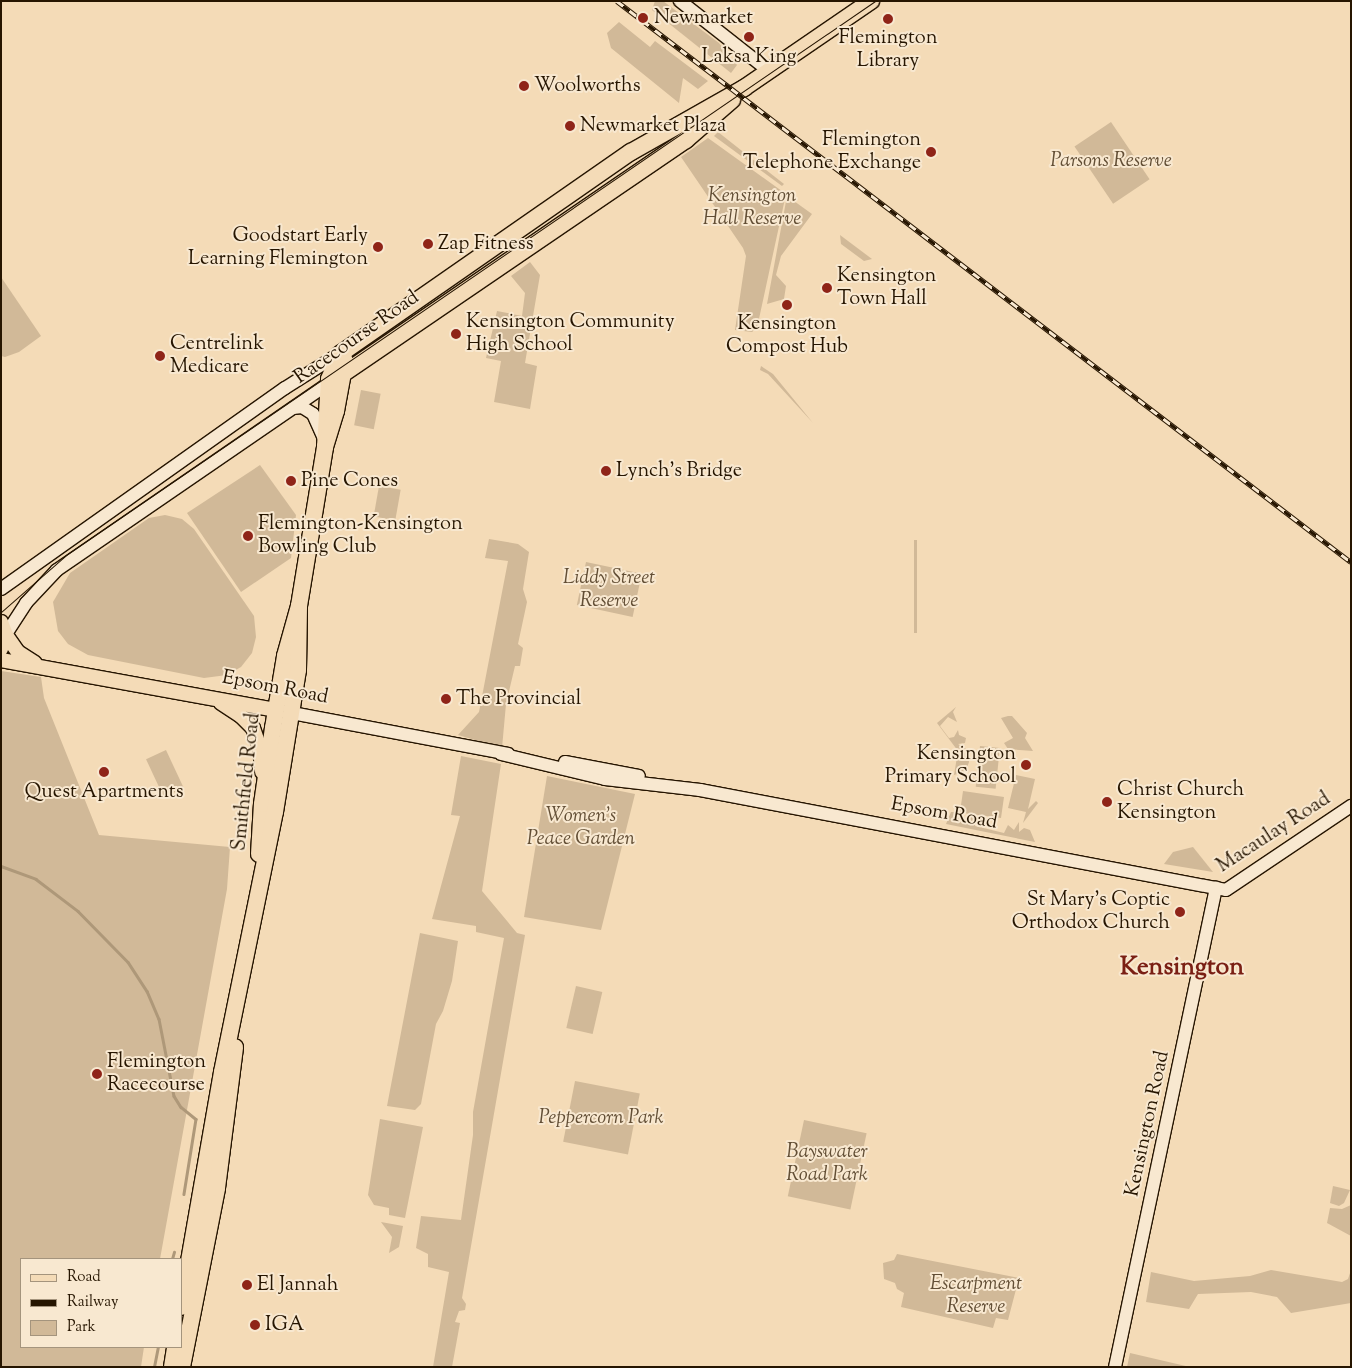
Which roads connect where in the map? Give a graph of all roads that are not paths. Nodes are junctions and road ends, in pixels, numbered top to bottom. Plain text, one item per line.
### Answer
1 (680, 1) edge
2 (871, 1) edge
3 (769, 71) junction
4 (744, 88) junction
5 (639, 147) junction
6 (650, 164) junction
7 (479, 258) junction
8 (491, 270) junction
9 (342, 352) junction
10 (343, 374) junction
11 (329, 383) junction
12 (293, 408) junction
13 (325, 446) junction
14 (152, 482) junction
15 (163, 496) junction
16 (1, 589) edge
17 (5, 630) edge
18 (1, 649) edge
19 (1, 660) edge
20 (40, 666) junction
21 (212, 698) junction
22 (284, 712) junction
23 (263, 795) junction
24 (1351, 806) edge
25 (276, 812) junction
26 (260, 831) junction
27 (260, 874) junction
28 (1216, 888) junction
29 (236, 1013) junction
30 (197, 1216) junction
31 (211, 1226) junction
32 (193, 1238) junction
33 (182, 1301) edge
34 (175, 1348) edge
35 (172, 1367) edge
36 (182, 1367) edge
37 (1115, 1367) edge

1 - 3 street
2 - 3 highway, Racecourse Road
3 - 4 highway, Racecourse Road
4 - 5 highway, Racecourse Road
4 - 6 highway, Racecourse Road
5 - 6 highway
5 - 7 highway, Racecourse Road
6 - 8 highway, Racecourse Road
7 - 8 highway
7 - 9 highway, Racecourse Road
8 - 10 highway, Racecourse Road
9 - 10 highway, Smithfield Road
9 - 11 highway, Smithfield Road
9 - 14 street, Racecourse Road
10 - 11 highway, Racecourse Road
10 - 13 highway, Smithfield Road
11 - 12 street, Racecourse Road
11 - 13 highway, Smithfield Road
12 - 13 street
12 - 15 street, Racecourse Road
13 - 22 highway, Smithfield Road
14 - 15 street
14 - 16 street, Racecourse Road
15 - 17 street, Racecourse Road
17 - 18 main road
17 - 20 main road, Epsom Road
19 - 20 main road, Epsom Road
20 - 21 main road, Epsom Road
21 - 22 main road, Epsom Road
21 - 23 main road
22 - 23 highway, Smithfield Road
22 - 25 highway, Smithfield Road
22 - 28 street, Epsom Road
23 - 26 highway, Smithfield Road
24 - 28 street, Macaulay Road
25 - 26 highway
25 - 27 highway, Smithfield Road
26 - 27 highway, Smithfield Road
27 - 29 highway, Smithfield Road
28 - 37 street, Kensington Road
29 - 30 highway, Smithfield Road
29 - 31 highway, Smithfield Road
30 - 31 highway
30 - 32 highway, Smithfield Road
31 - 32 highway
31 - 36 highway, Smithfield Road
32 - 33 highway, Smithfield Road
34 - 35 highway

